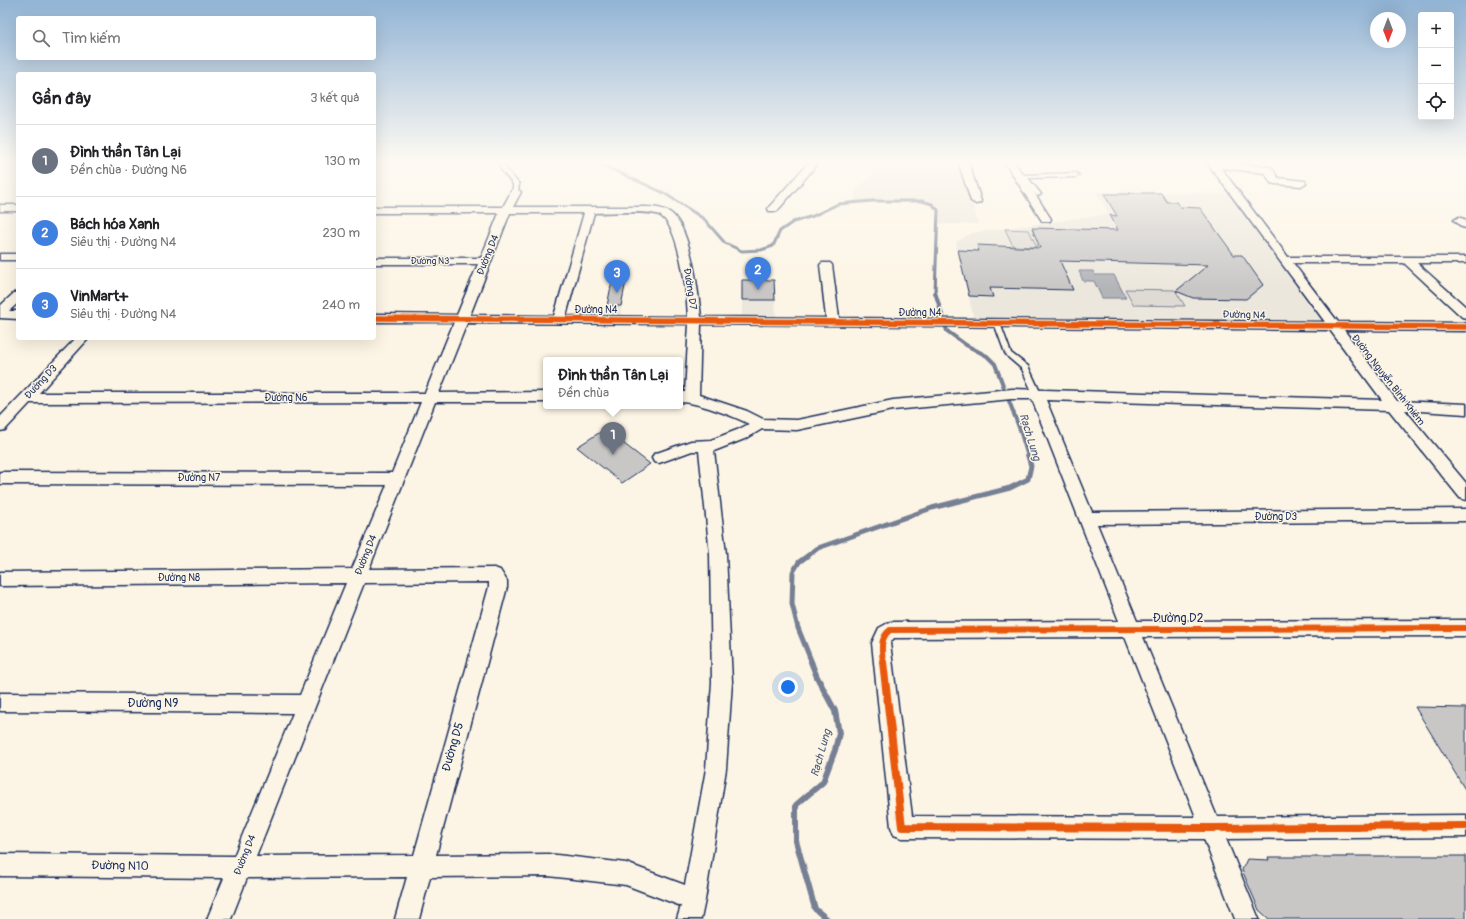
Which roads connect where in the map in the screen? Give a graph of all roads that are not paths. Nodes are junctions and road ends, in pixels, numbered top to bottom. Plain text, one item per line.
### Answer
1 (509, 204) edge
2 (777, 204) edge
3 (1036, 204) edge
4 (1243, 204) edge
5 (0, 208) edge
6 (16, 208) edge
7 (773, 209) dead end
8 (376, 210) edge
9 (506, 210) junction
10 (590, 210) junction
11 (1046, 219) dead end
12 (0, 257) edge
13 (16, 257) edge
14 (1284, 260) junction
15 (1407, 260) junction
16 (1466, 260) edge
17 (376, 261) edge
18 (485, 261) junction
19 (826, 266) dead end
20 (16, 298) edge
21 (0, 314) edge
22 (1466, 314) edge
23 (16, 315) edge
24 (376, 318) edge
25 (462, 318) junction
26 (559, 319) junction
27 (695, 320) junction
28 (833, 322) junction
29 (997, 323) junction
30 (1334, 326) junction
31 (1466, 327) edge
32 (81, 340) edge
33 (1037, 394) junction
34 (430, 397) junction
35 (543, 397) edge
36 (686, 397) edge
37 (27, 398) junction
38 (1393, 405) junction
39 (1466, 409) edge
40 (760, 424) junction
41 (0, 426) edge
42 (712, 445) junction
43 (659, 458) dead end
44 (0, 478) edge
45 (397, 479) junction
46 (1466, 494) edge
47 (1466, 515) edge
48 (1086, 518) junction
49 (494, 575) joint
50 (358, 576) junction
51 (0, 579) edge
52 (1466, 628) edge
53 (1131, 629) junction
54 (0, 702) edge
55 (306, 704) junction
56 (1466, 826) edge
57 (1210, 828) junction
58 (0, 865) edge
59 (240, 867) junction
60 (420, 867) junction
61 (692, 910) edge
62 (219, 919) edge
63 (406, 919) edge
64 (1247, 919) edge

1 - 9 street, Đường D4
2 - 7 street
3 - 11 street
4 - 14 street, Đường Nguyễn Bỉnh Khiêm
5 - 6 street
8 - 9 street
9 - 10 street
9 - 18 street, Đường D4
10 - 26 street
10 - 27 street, Đường D7
12 - 13 street
14 - 15 street
14 - 30 street, Đường Nguyễn Bỉnh Khiêm
15 - 16 street
15 - 22 street
17 - 18 street, Đường N3
18 - 25 street, Đường D4
19 - 28 street
20 - 21 street
21 - 23 street
24 - 25 street, Đường N4
25 - 26 street, Đường N4
25 - 34 street, Đường D4
26 - 27 street, Đường N4
27 - 28 street, Đường N4
27 - 36 street, Đường D7
28 - 29 street, Đường N4
29 - 30 street, Đường N4
29 - 33 lane
30 - 31 street, Đường N4
30 - 38 street, Đường Nguyễn Bỉnh Khiêm
32 - 37 street, Đường D3
33 - 38 street
33 - 40 street
33 - 48 street
34 - 35 street, Đường N6
34 - 37 street, Đường N6
34 - 45 street, Đường D4
36 - 40 street
37 - 41 street, Đường D3
38 - 39 street
38 - 46 street, Đường Nguyễn Bỉnh Khiêm
40 - 42 street
42 - 43 street
42 - 61 street
44 - 45 street, Đường N7
45 - 50 street, Đường D4
47 - 48 street, Đường D3
48 - 53 street
49 - 50 street, Đường N8
49 - 60 street, Đường D5
50 - 51 street, Đường N8
50 - 55 street, Đường D4
52 - 53 street, Đường D2
53 - 57 street
53 - 57 street, Đường D2
54 - 55 street, Đường N9
55 - 59 street, Đường D4
56 - 57 street
57 - 64 street
58 - 59 street, Đường N10
59 - 60 street, Đường N10
59 - 62 street, Đường D4
60 - 61 street, Đường N10
60 - 63 street, Đường D5

